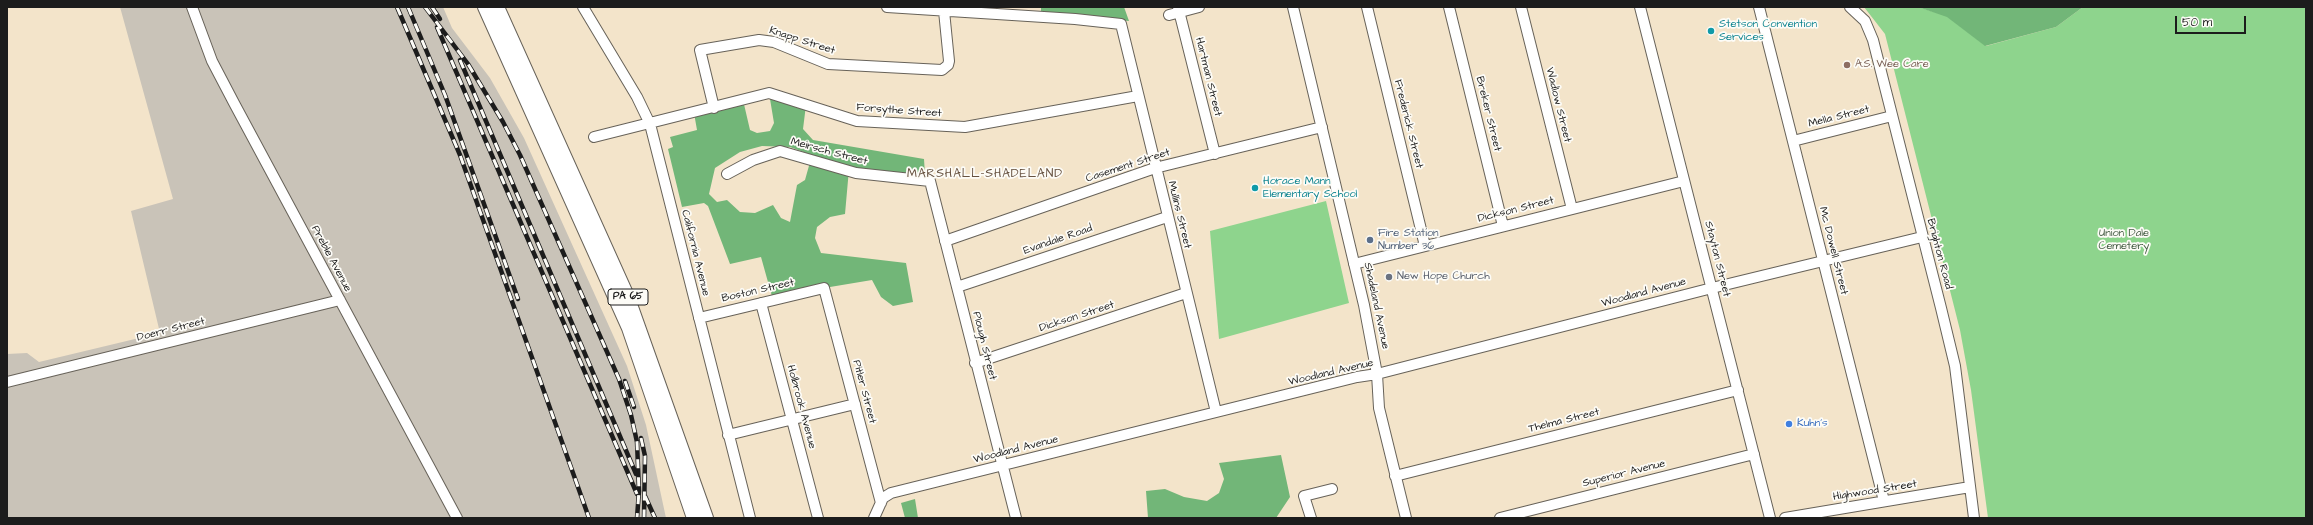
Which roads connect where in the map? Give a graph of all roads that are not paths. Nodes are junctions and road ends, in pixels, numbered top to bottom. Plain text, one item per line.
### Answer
1 (192, 7) edge
2 (485, 7) edge
3 (497, 7) edge
4 (583, 7) edge
5 (887, 7) edge
6 (1199, 7) edge
7 (1293, 7) edge
8 (1367, 7) edge
9 (1449, 7) edge
10 (1521, 7) edge
11 (1640, 7) edge
12 (1759, 7) edge
13 (1850, 7) edge
14 (1179, 9) edge
15 (944, 11) junction
16 (1169, 15) dead end
17 (527, 86) junction
18 (1138, 96) junction
19 (714, 108) junction
20 (1892, 116) junction
21 (650, 124) junction
22 (1322, 127) junction
23 (594, 137) dead end
24 (1793, 141) junction
25 (1215, 154) junction
26 (1155, 168) junction
27 (727, 174) dead end
28 (930, 180) joint
29 (1684, 180) junction
30 (1572, 209) junction
31 (1167, 217) junction
32 (1504, 226) junction
33 (1922, 237) junction
34 (945, 242) junction
35 (1425, 246) junction
36 (1823, 261) junction
37 (1354, 264) junction
38 (957, 287) junction
39 (824, 288) joint
40 (1712, 288) junction
41 (1186, 293) junction
42 (340, 300) junction
43 (761, 303) junction
44 (699, 318) junction
45 (975, 363) junction
46 (1377, 374) junction
47 (7, 382) edge
48 (1738, 390) junction
49 (855, 404) junction
50 (1216, 412) junction
51 (791, 419) junction
52 (728, 435) junction
53 (1754, 454) junction
54 (1002, 466) junction
55 (1395, 476) junction
56 (1970, 487) junction
57 (1332, 489) dead end
58 (1884, 501) junction
59 (881, 503) junction
60 (457, 518) edge
61 (694, 518) edge
62 (706, 518) edge
63 (750, 518) edge
64 (818, 518) edge
65 (874, 518) edge
66 (1016, 518) edge
67 (1311, 518) edge
68 (1406, 518) edge
69 (1500, 518) edge
70 (1770, 518) edge
71 (1784, 518) edge
72 (1974, 518) edge

1 - 42 street, Preble Avenue
2 - 17 highway, PA 65
3 - 17 highway, PA 65
4 - 21 street, California Avenue
5 - 15 street
6 - 14 street
7 - 22 street, Shadeland Avenue
8 - 35 street, Frederick Street
9 - 32 street, Breker Street
10 - 30 street, Wadlow Street
11 - 29 street, Stayton Street
12 - 24 street, Mc Dowell Street
13 - 20 street, Brighton Road
14 - 16 street
14 - 25 street, Hartman Street
15 - 18 street, Mullins Street
15 - 19 street, Knapp Street
17 - 61 highway, PA 65
17 - 62 highway, PA 65
18 - 19 street, Forsythe Street
18 - 26 street, Mullins Street
19 - 21 street, Forsythe Street
20 - 24 street, Mella Street
20 - 33 street, Brighton Road
21 - 23 street, Forsythe Street
21 - 44 street, California Avenue
22 - 25 street, Casement Street
22 - 37 street, Shadeland Avenue
24 - 36 street, Mc Dowell Street
25 - 26 street, Casement Street
26 - 31 street, Mullins Street
26 - 34 street, Casement Street
27 - 28 street, Meirsch Street
28 - 34 street, Plough Street
29 - 30 street, Dickson Street
29 - 40 street, Stayton Street
30 - 32 street, Dickson Street
31 - 38 street, Evandale Road
31 - 41 street, Mullins Street
32 - 35 street, Dickson Street
33 - 36 street, Woodland Avenue
33 - 56 street, Brighton Road
34 - 38 street, Plough Street
35 - 37 street, Dickson Street
36 - 40 street, Woodland Avenue
36 - 58 street, Mc Dowell Street
37 - 46 street, Shadeland Avenue
38 - 45 street, Plough Street
39 - 43 street, Boston Street
39 - 49 street, Pitler Street
40 - 46 street, Woodland Avenue
40 - 48 street, Stayton Street
41 - 45 street, Dickson Street
41 - 50 street, Mullins Street
42 - 47 street, Doerr Street
42 - 60 street, Preble Avenue
43 - 44 street, Boston Street
43 - 51 street, Holbrook Avenue
44 - 52 street, California Avenue
45 - 54 street, Plough Street
46 - 50 street, Woodland Avenue
46 - 55 street, Shadeland Avenue
48 - 53 street, Stayton Street
48 - 55 street, Thelma Street
49 - 51 street
49 - 59 street, Pitler Street
50 - 54 street, Woodland Avenue
51 - 52 street
51 - 64 street, Holbrook Avenue
52 - 63 street, California Avenue
53 - 69 street, Superior Avenue
53 - 70 street, Stayton Street
54 - 59 street, Woodland Avenue
54 - 66 street, Plough Street
55 - 68 street, Shadeland Avenue
56 - 58 street, Highwood Street
56 - 72 street, Brighton Road
57 - 67 street
58 - 71 street, Highwood Street
59 - 65 street, Woodland Avenue

